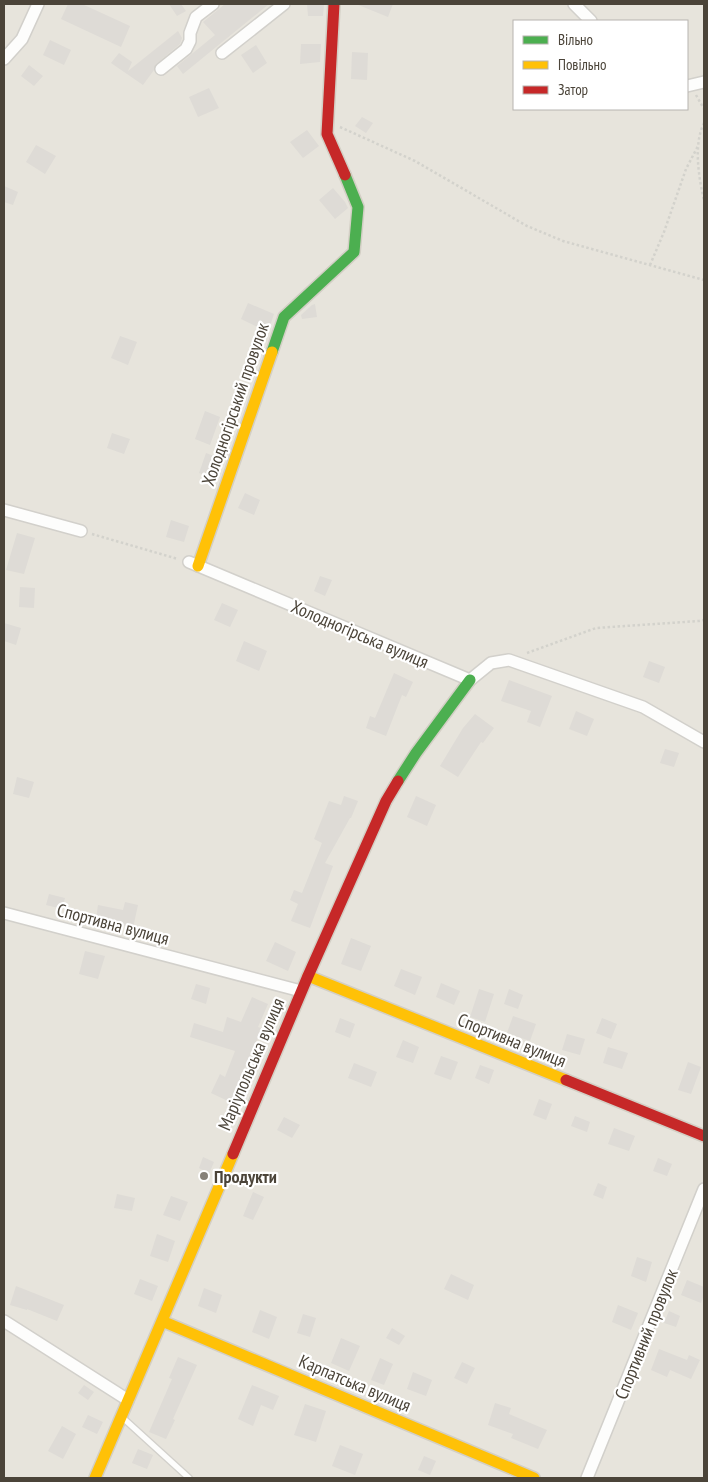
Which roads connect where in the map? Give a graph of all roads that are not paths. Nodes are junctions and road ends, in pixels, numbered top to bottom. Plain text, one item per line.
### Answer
1 (38, 4) edge
2 (213, 4) edge
3 (284, 4) edge
4 (334, 4) edge
5 (574, 4) edge
6 (590, 20) edge
7 (222, 53) dead end
8 (4, 59) edge
9 (160, 70) dead end
10 (704, 82) edge
11 (688, 86) edge
12 (4, 510) edge
13 (81, 532) road end
14 (193, 564) joint
15 (470, 680) junction
16 (704, 742) edge
17 (4, 914) edge
18 (308, 976) junction
19 (301, 991) junction
20 (704, 1136) edge
21 (704, 1189) edge
22 (4, 1321) edge
23 (162, 1321) junction
24 (128, 1400) junction
25 (121, 1417) junction
26 (95, 1478) edge
27 (189, 1478) edge
28 (534, 1478) edge
29 (587, 1478) edge

1 - 8 street
2 - 9 street
3 - 7 street
4 - 14 street, Холодногірський провулок
5 - 6 street
10 - 11 street
12 - 13 street
14 - 15 street, Холодногірська вулиця
15 - 16 street
15 - 18 street, Маріупольська вулиця
17 - 19 street, Спортивна вулиця
18 - 19 street, Маріупольська вулиця
18 - 20 street, Спортивна вулиця
19 - 23 street, Маріупольська вулиця
21 - 29 street, Спортивний провулок
22 - 24 street
23 - 24 street, Маріупольська вулиця
23 - 28 street, Карпатська вулиця
24 - 25 street, Маріупольська вулиця
25 - 26 street, Маріупольська вулиця
25 - 27 lane

